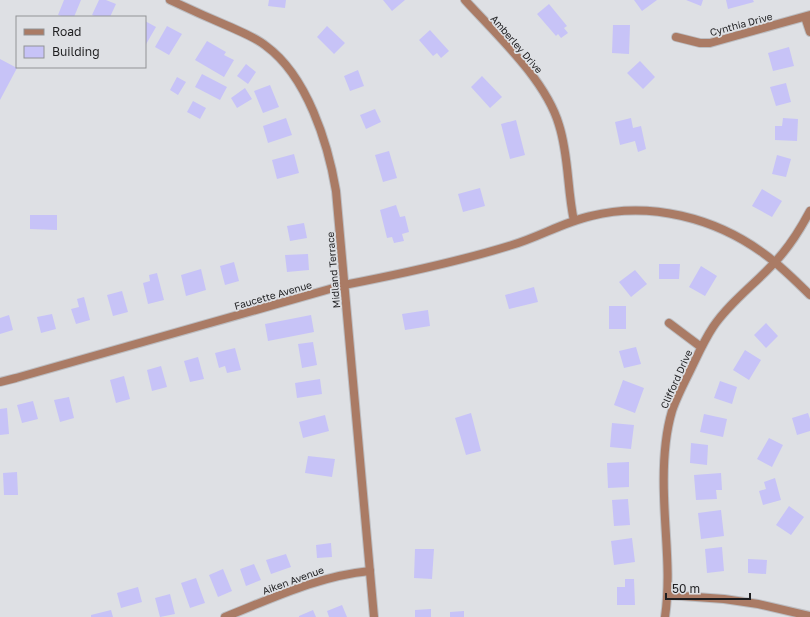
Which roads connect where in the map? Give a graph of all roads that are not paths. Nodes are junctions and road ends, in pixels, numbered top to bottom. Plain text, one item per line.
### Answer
1 (170, 0) edge
2 (465, 0) edge
3 (807, 16) edge
4 (810, 32) edge
5 (676, 37) dead end
6 (810, 211) edge
7 (574, 221) junction
8 (775, 262) junction
9 (344, 285) junction
10 (810, 295) edge
11 (669, 323) dead end
12 (701, 347) junction
13 (0, 382) edge
14 (370, 571) junction
15 (668, 595) junction
16 (810, 616) edge
17 (225, 617) edge
18 (374, 617) edge
19 (665, 617) edge

1 - 9 street, Midland Terrace
2 - 7 street, Amberley Drive
3 - 4 street
3 - 5 street, Cynthia Drive
6 - 8 street, Clifford Drive
7 - 8 street
7 - 9 street, Faucette Avenue
8 - 10 street
8 - 12 street, Clifford Drive
9 - 13 street, Faucette Avenue
9 - 14 street, Midland Terrace
11 - 12 street
12 - 15 street, Clifford Drive
14 - 17 street, Aiken Avenue
14 - 18 street, Midland Terrace
15 - 16 street
15 - 19 street, Clifford Drive

